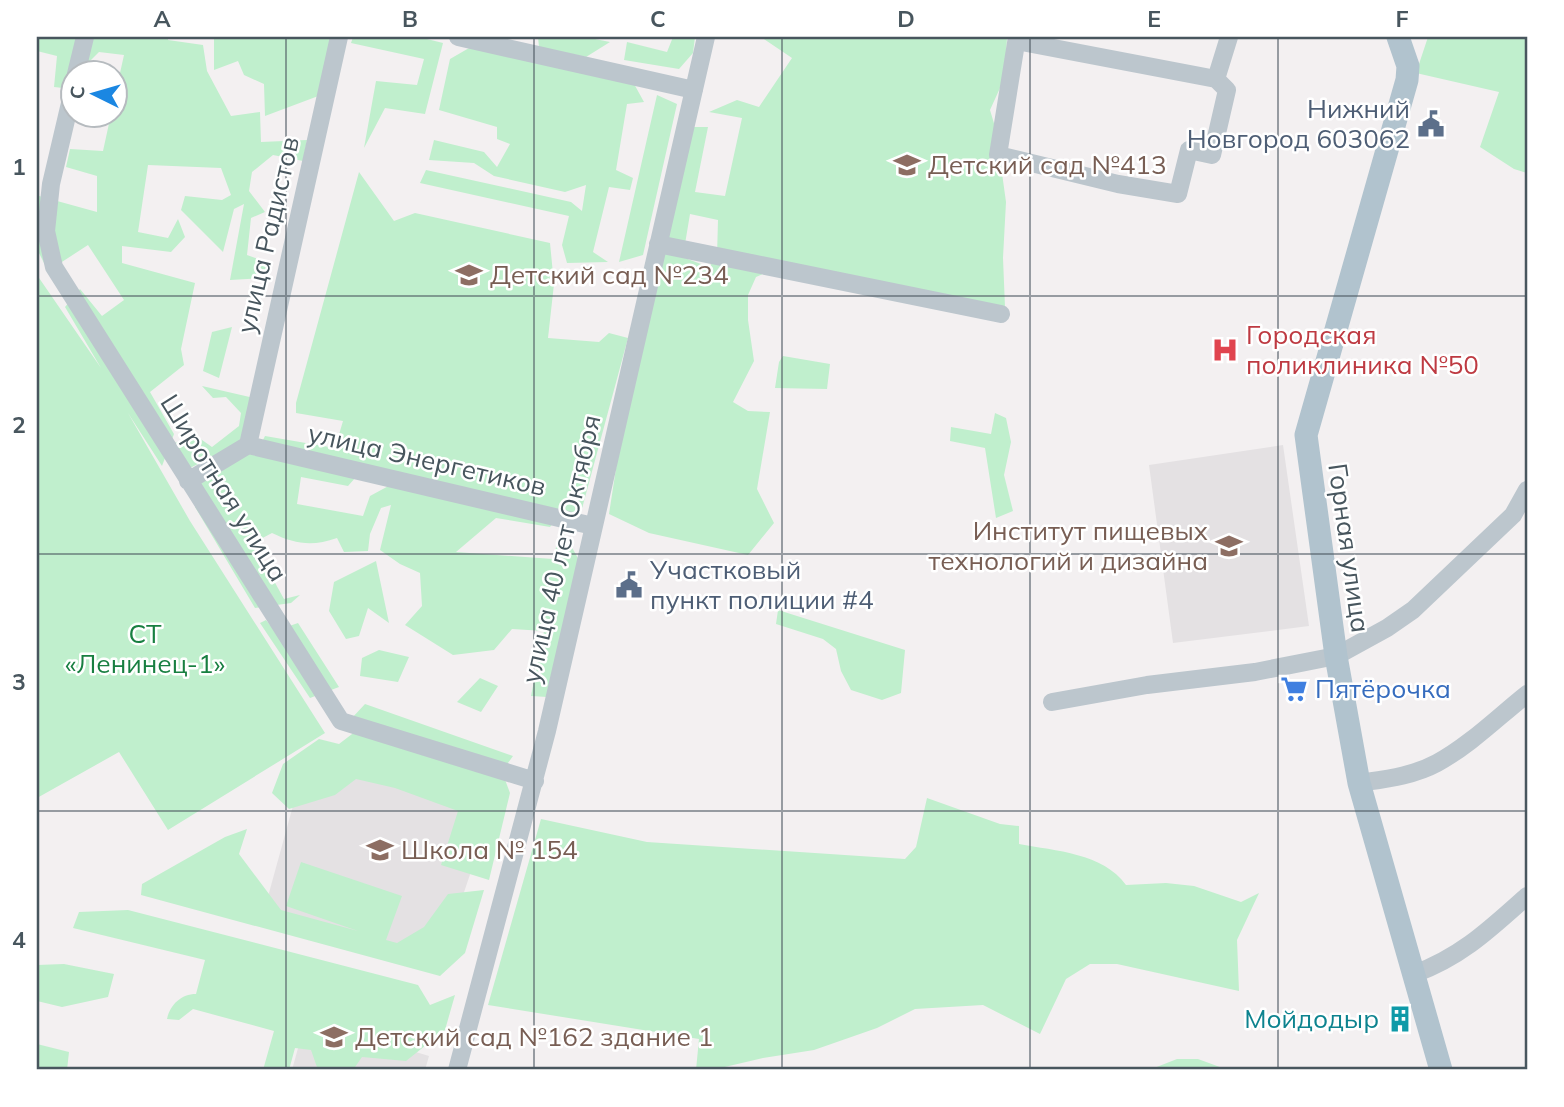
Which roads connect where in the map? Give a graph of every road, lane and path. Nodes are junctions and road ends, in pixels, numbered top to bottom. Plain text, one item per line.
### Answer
1 (85, 37) edge
2 (339, 37) edge
3 (458, 37) edge
4 (706, 37) edge
5 (1229, 37) edge
6 (1398, 37) edge
7 (1017, 39) edge
8 (79, 60) edge
9 (1216, 79) junction
10 (694, 90) junction
11 (64, 130) edge
12 (658, 244) junction
13 (1001, 314) dead end
14 (248, 445) junction
15 (188, 481) junction
16 (1527, 490) edge
17 (593, 526) junction
18 (1336, 656) junction
19 (1527, 694) edge
20 (1052, 702) dead end
21 (535, 781) junction
22 (1359, 783) junction
23 (1527, 896) edge
24 (1413, 974) junction
25 (457, 1070) edge
26 (1441, 1070) edge

1 - 8 street
2 - 14 street, улица Радистов
3 - 10 street
4 - 10 street, улица 40 лет Октября
5 - 9 street
6 - 18 main road, Горная улица
7 - 9 street
7 - 9 street
10 - 12 street, улица 40 лет Октября
11 - 15 street, Широтная улица
12 - 13 street
12 - 17 street, улица 40 лет Октября
14 - 15 street
14 - 17 street, улица Энергетиков
15 - 21 street, Широтная улица
16 - 18 street
17 - 21 street, улица 40 лет Октября
18 - 20 street
18 - 22 main road, Горная улица
19 - 22 street
21 - 25 street, улица 40 лет Октября
22 - 24 main road, Горная улица
23 - 24 street
24 - 26 main road, Горная улица

